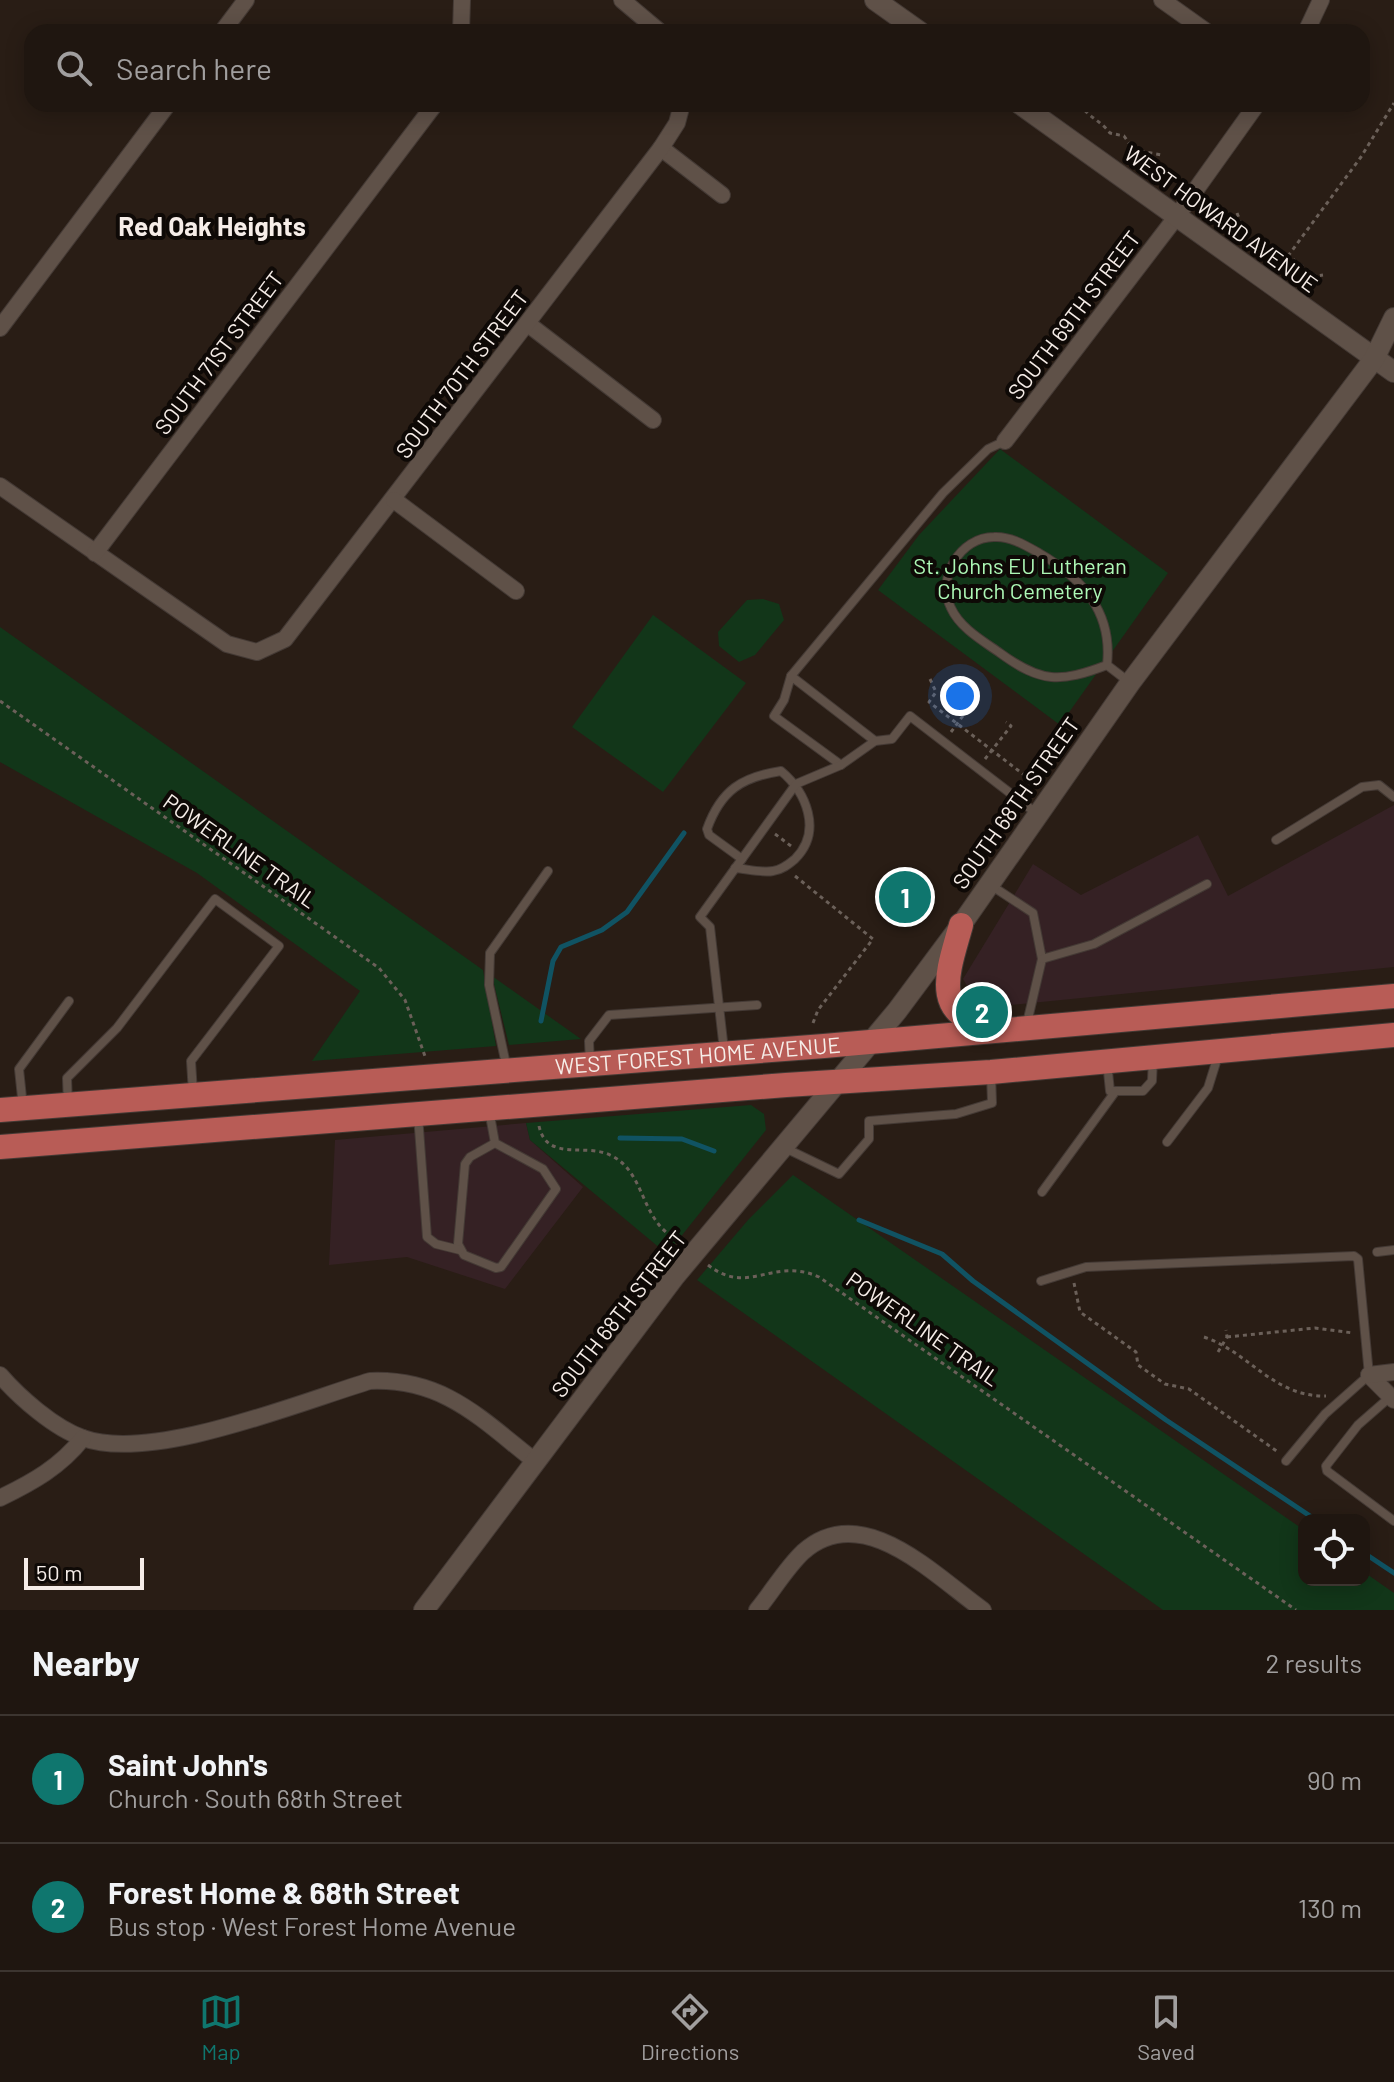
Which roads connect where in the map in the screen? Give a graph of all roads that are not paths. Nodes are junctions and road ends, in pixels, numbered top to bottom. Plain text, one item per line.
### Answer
1 (246, 0) edge
2 (462, 0) edge
3 (622, 0) edge
4 (875, 0) edge
5 (1162, 0) edge
6 (1321, 0) edge
7 (228, 24) edge
8 (461, 24) edge
9 (650, 24) edge
10 (909, 24) edge
11 (1196, 24) edge
12 (1310, 24) edge
13 (162, 112) edge
14 (429, 112) edge
15 (680, 112) edge
16 (1031, 112) edge
17 (1251, 112) edge
18 (661, 148) junction
19 (722, 195) dead end
20 (1177, 216) junction
21 (1394, 318) edge
22 (528, 324) junction
23 (0, 328) edge
24 (1394, 346) edge
25 (1374, 359) junction
26 (1394, 372) edge
27 (653, 420) dead end
28 (1005, 441) joint
29 (0, 486) edge
30 (394, 500) junction
31 (95, 553) junction
32 (516, 591) dead end
33 (1107, 665) junction
34 (791, 676) junction
35 (1130, 683) junction
36 (875, 741) junction
37 (841, 765) junction
38 (796, 784) junction
39 (1394, 797) edge
40 (1036, 814) junction
41 (1276, 840) dead end
42 (742, 859) junction
43 (735, 868) junction
44 (548, 871) dead end
45 (988, 883) junction
46 (1207, 884) dead end
47 (961, 925) junction
48 (1042, 959) junction
49 (1394, 996) edge
50 (69, 1001) dead end
51 (757, 1005) dead end
52 (719, 1007) junction
53 (1021, 1028) junction
54 (1394, 1035) edge
55 (872, 1042) junction
56 (1219, 1052) junction
57 (724, 1053) junction
58 (1153, 1058) junction
59 (1107, 1062) junction
60 (590, 1063) junction
61 (507, 1070) junction
62 (991, 1072) junction
63 (839, 1083) junction
64 (1115, 1092) junction
65 (194, 1094) junction
66 (68, 1104) junction
67 (12, 1109) edge
68 (489, 1109) junction
69 (418, 1114) junction
70 (1167, 1142) dead end
71 (495, 1143) junction
72 (0, 1147) edge
73 (784, 1148) junction
74 (1042, 1192) dead end
75 (460, 1250) junction
76 (1394, 1250) edge
77 (1377, 1252) dead end
78 (1041, 1281) dead end
79 (1394, 1372) edge
80 (0, 1375) edge
81 (1369, 1375) junction
82 (1392, 1399) edge
83 (83, 1438) junction
84 (1287, 1460) road end
85 (536, 1462) junction
86 (0, 1498) edge
87 (1394, 1521) edge
88 (424, 1610) edge
89 (757, 1610) edge
90 (983, 1610) edge

1 - 7 street
2 - 8 street
3 - 9 street
4 - 10 street
5 - 11 street
6 - 12 street
13 - 23 street
14 - 31 street, SOUTH 71ST STREET
15 - 18 street, SOUTH 70TH STREET
16 - 20 street, WEST HOWARD AVENUE
17 - 20 street, SOUTH 69TH STREET
18 - 19 street
18 - 22 street, SOUTH 70TH STREET
20 - 25 street, WEST HOWARD AVENUE
20 - 28 street, SOUTH 69TH STREET
21 - 25 street, SOUTH 68TH STREET
22 - 27 street
22 - 30 street, SOUTH 70TH STREET
24 - 25 street, SOUTH 68TH STREET
25 - 26 street, WEST HOWARD AVENUE
25 - 35 street, SOUTH 68TH STREET
28 - 34 lane
29 - 31 street
30 - 31 street, SOUTH 70TH STREET
30 - 32 street
33 - 33 lane
33 - 35 lane
34 - 36 lane
34 - 37 lane
35 - 40 street, SOUTH 68TH STREET
36 - 37 lane
36 - 40 lane
37 - 38 lane
38 - 42 lane
38 - 42 lane
38 - 43 lane
39 - 41 lane
40 - 45 street, SOUTH 68TH STREET
42 - 43 lane
43 - 52 lane
44 - 61 lane
45 - 47 street, SOUTH 68TH STREET
45 - 48 lane
46 - 48 lane
47 - 53 main road
47 - 55 street, SOUTH 68TH STREET
48 - 53 lane
49 - 53 main road, WEST FOREST HOME AVENUE
50 - 67 lane
51 - 52 lane
52 - 57 lane
52 - 60 lane
53 - 55 main road, WEST FOREST HOME AVENUE
54 - 56 main road, WEST FOREST HOME AVENUE
55 - 57 main road, WEST FOREST HOME AVENUE
55 - 63 street, SOUTH 68TH STREET
56 - 58 main road, WEST FOREST HOME AVENUE
56 - 70 lane
57 - 60 main road, WEST FOREST HOME AVENUE
58 - 59 main road, WEST FOREST HOME AVENUE
58 - 64 lane
59 - 62 main road, WEST FOREST HOME AVENUE
59 - 64 lane
60 - 61 main road, WEST FOREST HOME AVENUE
61 - 65 main road, WEST FOREST HOME AVENUE
62 - 63 main road, WEST FOREST HOME AVENUE
62 - 73 lane
63 - 68 main road, WEST FOREST HOME AVENUE
63 - 73 street, SOUTH 68TH STREET
64 - 74 lane
65 - 66 main road, WEST FOREST HOME AVENUE
65 - 66 lane
66 - 67 main road, WEST FOREST HOME AVENUE
68 - 69 main road, WEST FOREST HOME AVENUE
68 - 71 lane
69 - 72 main road, WEST FOREST HOME AVENUE
69 - 75 lane
71 - 75 lane
71 - 75 lane
73 - 85 street, SOUTH 68TH STREET
76 - 77 lane
78 - 81 lane
79 - 81 street
80 - 83 street
81 - 82 street
81 - 84 lane
82 - 87 lane
83 - 85 street
83 - 86 street
85 - 88 street, SOUTH 68TH STREET
89 - 90 street

